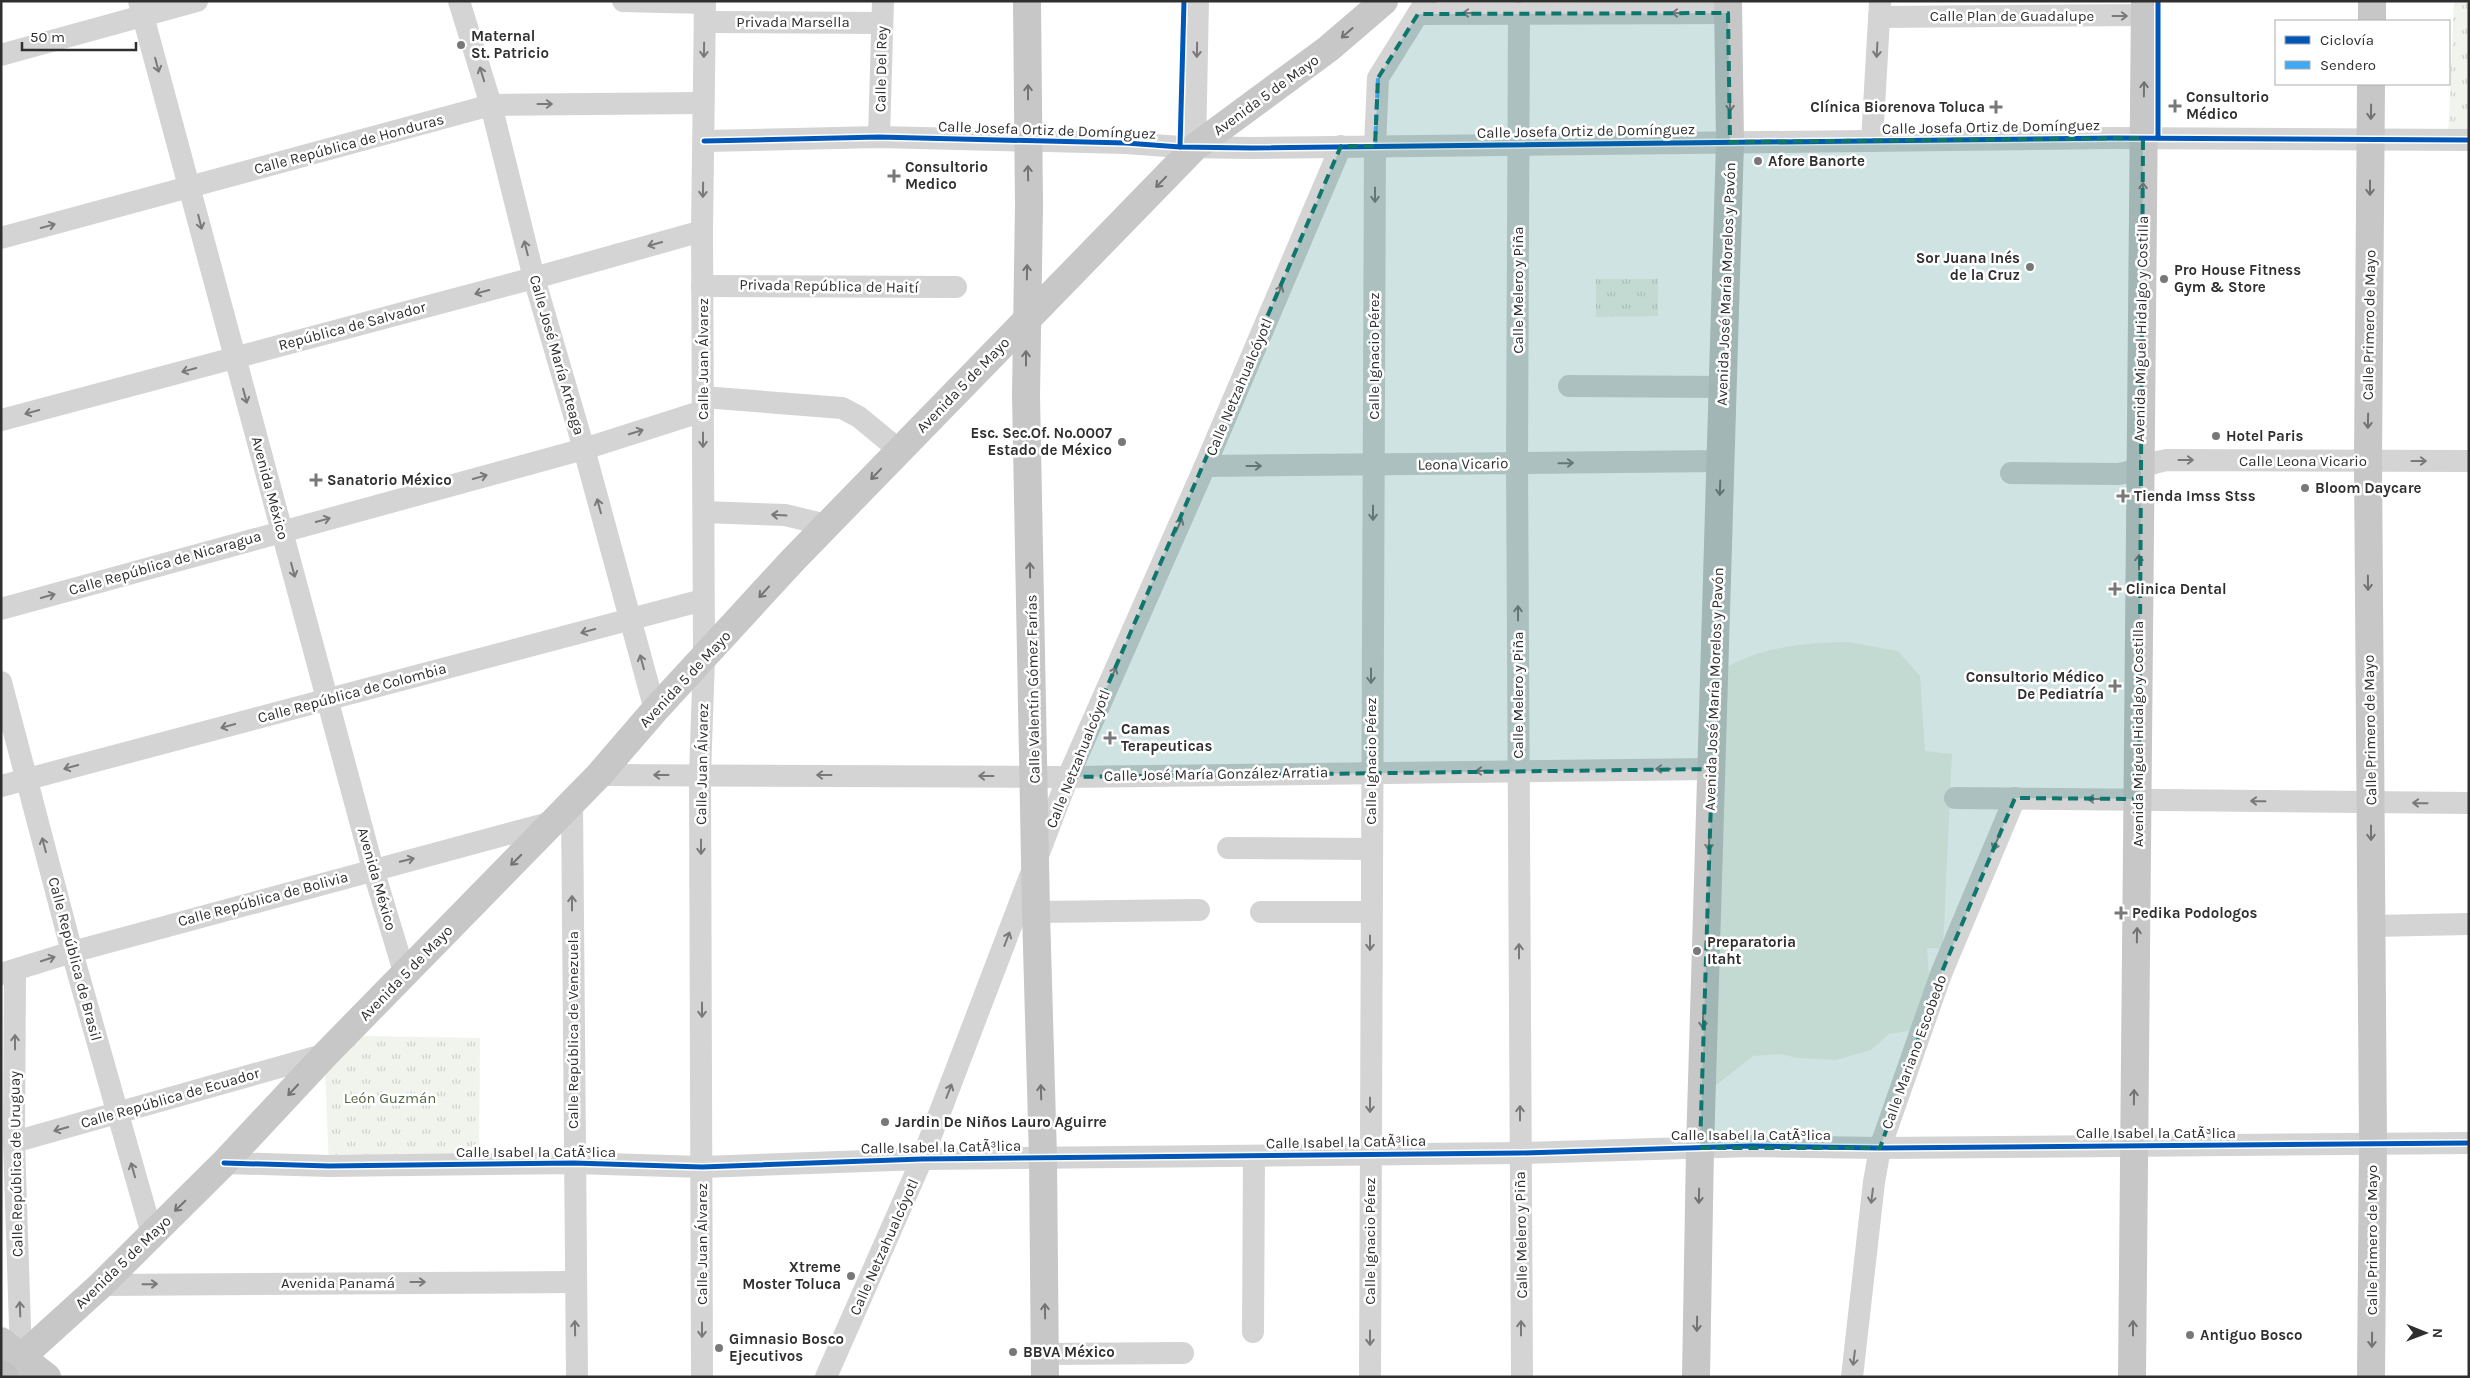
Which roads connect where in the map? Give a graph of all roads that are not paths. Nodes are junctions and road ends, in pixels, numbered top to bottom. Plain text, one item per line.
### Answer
1 (197, 1) edge
2 (460, 1) edge
3 (623, 1) edge
4 (1028, 1) edge
5 (1198, 1) edge
6 (1384, 1) edge
7 (2372, 1) edge
8 (1422, 7) edge
9 (1728, 7) edge
10 (2145, 8) edge
11 (141, 9) edge
12 (705, 9) edge
13 (1880, 9) edge
14 (883, 12) edge
15 (1519, 13) junction
16 (2372, 20) edge
17 (1, 56) edge
18 (2371, 85) edge
19 (703, 103) junction
20 (491, 104) junction
21 (879, 137) junction
22 (2143, 138) junction
23 (2371, 140) junction
24 (2469, 140) edge
25 (704, 141) junction
26 (1028, 141) junction
27 (1872, 141) junction
28 (1730, 142) junction
29 (1518, 144) junction
30 (1341, 146) junction
31 (1375, 146) junction
32 (1195, 147) junction
33 (191, 187) junction
34 (702, 231) junction
35 (1, 238) edge
36 (534, 278) junction
37 (702, 286) junction
38 (956, 287) dead end
39 (1026, 320) junction
40 (234, 358) junction
41 (1570, 386) dead end
42 (1723, 387) junction
43 (703, 404) junction
44 (1, 420) edge
45 (584, 448) junction
46 (898, 450) junction
47 (2368, 461) junction
48 (2469, 461) edge
49 (1720, 462) junction
50 (1517, 463) junction
51 (1373, 465) junction
52 (1205, 466) junction
53 (2140, 470) junction
54 (2011, 473) dead end
55 (704, 512) junction
56 (826, 525) junction
57 (282, 531) junction
58 (703, 600) junction
59 (1, 609) edge
60 (630, 620) junction
61 (704, 658) junction
62 (1, 682) edge
63 (328, 699) junction
64 (655, 710) junction
65 (1712, 769) junction
66 (1518, 770) junction
67 (1371, 772) junction
68 (599, 775) junction
69 (700, 775) junction
70 (1035, 776) junction
71 (1068, 777) junction
72 (26, 779) junction
73 (1, 786) edge
74 (1955, 798) dead end
75 (2015, 798) junction
76 (2139, 799) junction
77 (2371, 802) junction
78 (2469, 803) edge
79 (564, 812) junction
80 (1228, 848) dead end
81 (1370, 849) junction
82 (1036, 864) junction
83 (373, 869) junction
84 (1199, 910) dead end
85 (1036, 912) junction
86 (1261, 912) dead end
87 (1370, 912) junction
88 (2469, 924) edge
89 (2372, 926) junction
90 (72, 952) junction
91 (8, 972) edge
92 (405, 974) junction
93 (326, 1054) junction
94 (8, 1081) edge
95 (117, 1113) junction
96 (14, 1142) junction
97 (2469, 1143) edge
98 (2373, 1144) junction
99 (2134, 1146) junction
100 (1700, 1148) junction
101 (1880, 1148) junction
102 (1520, 1153) junction
103 (1370, 1155) junction
104 (1254, 1156) junction
105 (1043, 1158) junction
106 (922, 1159) junction
107 (224, 1163) junction
108 (574, 1164) junction
109 (702, 1167) junction
110 (152, 1234) junction
111 (574, 1282) junction
112 (102, 1285) junction
113 (1253, 1332) dead end
114 (1183, 1353) dead end
115 (6, 1365) edge
116 (1045, 1365) edge
117 (46, 1377) edge
118 (577, 1377) edge
119 (702, 1377) edge
120 (826, 1377) edge
121 (1370, 1377) edge
122 (1522, 1377) edge
123 (1696, 1377) edge
124 (1852, 1377) edge
125 (2132, 1377) edge
126 (2371, 1377) edge

1 - 11 street
20 -> 2 street, Calle José María Arteaga
3 - 12 street, Privada Marsella
26 -> 4 main road, Calle Valentín Gómez Farías
5 -> 32 street
6 -> 32 main road, Avenida 5 de Mayo
7 - 16 main road
15 -> 8 street
8 - 31 street, Calle Ignacio Pérez
9 -> 15 street
9 -> 28 main road, Avenida José María Morelos y Pavón
13 -> 10 street, Calle Plan de Guadalupe
22 -> 10 main road, Avenida Miguel Hidalgo y Costilla
11 - 17 street
11 -> 33 street, Avenida México
12 - 14 street, Privada Marsella
12 -> 19 street, Calle Juan Álvarez
13 -> 27 street
14 - 21 street, Calle Del Rey
15 - 29 street, Calle Melero y Piña
18 -> 23 main road, Calle Primero de Mayo
20 -> 19 street, Calle República de Honduras
19 - 25 street, Calle Juan Álvarez
20 - 33 street, Calle República de Honduras
36 -> 20 street, Calle José María Arteaga
21 - 25 street, Calle Josefa Ortiz de Domínguez
21 - 26 street, Calle Josefa Ortiz de Domínguez
22 - 23 street, Calle Josefa Ortiz de Domínguez
22 - 27 street, Calle Josefa Ortiz de Domínguez
53 -> 22 main road, Avenida Miguel Hidalgo y Costilla
23 - 24 street, Calle Josefa Ortiz de Domínguez
23 -> 47 main road, Calle Primero de Mayo
25 -> 34 street, Calle Juan Álvarez
26 - 32 street, Calle Josefa Ortiz de Domínguez
39 -> 26 main road, Calle Valentín Gómez Farías
27 - 28 street, Calle Josefa Ortiz de Domínguez
28 - 29 street, Calle Josefa Ortiz de Domínguez
28 - 42 main road, Avenida José María Morelos y Pavón
29 - 31 street, Calle Josefa Ortiz de Domínguez
29 - 50 street, Calle Melero y Piña
30 - 31 street, Calle Josefa Ortiz de Domínguez
30 - 32 street, Calle Josefa Ortiz de Domínguez
52 -> 30 street, Calle Netzahualcóyotl
31 -> 51 street, Calle Ignacio Pérez
32 -> 39 main road, Avenida 5 de Mayo
35 -> 33 street, Calle República de Honduras
33 -> 40 street, Avenida México
34 -> 36 street, República de Salvador
34 - 37 street, Calle Juan Álvarez
36 -> 40 street, República de Salvador
36 - 45 street, Calle José María Arteaga
37 - 38 street, Privada República de Haití
37 - 43 street, Calle Juan Álvarez
39 - 46 main road, Avenida 5 de Mayo
70 -> 39 main road, Calle Valentín Gómez Farías
40 -> 44 street, República de Salvador
40 -> 57 street, Avenida México
41 - 42 street
42 - 49 main road, Avenida José María Morelos y Pavón
45 -> 43 street, Calle República de Nicaragua
43 - 46 street
43 -> 55 street, Calle Juan Álvarez
57 -> 45 street, Calle República de Nicaragua
60 -> 45 street, Calle José María Arteaga
46 -> 56 main road, Avenida 5 de Mayo
47 -> 48 street, Calle Leona Vicario
53 -> 47 street, Calle Leona Vicario
47 -> 77 main road, Calle Primero de Mayo
50 -> 49 street, Leona Vicario
49 -> 65 main road, Avenida José María Morelos y Pavón
50 - 51 street, Leona Vicario
66 -> 50 street, Calle Melero y Piña
52 -> 51 street, Leona Vicario
51 -> 67 street, Calle Ignacio Pérez
71 -> 52 street, Calle Netzahualcóyotl
53 - 54 street, Calle Leona Vicario
76 -> 53 main road, Avenida Miguel Hidalgo y Costilla
56 -> 55 street
55 - 58 street, Calle Juan Álvarez
56 -> 61 main road, Avenida 5 de Mayo
59 -> 57 street, Calle República de Nicaragua
57 -> 63 street, Avenida México
58 - 60 street, Calle República de Colombia
58 - 61 street, Calle Juan Álvarez
60 -> 63 street, Calle República de Colombia
64 -> 60 street, Calle José María Arteaga
61 - 64 main road, Avenida 5 de Mayo
61 - 69 street, Calle Juan Álvarez
62 - 72 street, Calle República de Brasil
63 -> 72 street, Calle República de Colombia
63 - 83 street, Avenida México
64 - 68 main road, Avenida 5 de Mayo
65 -> 66 street, Calle José María González Arratia
65 -> 100 main road, Avenida José María Morelos y Pavón
66 -> 67 street, Calle José María González Arratia
102 -> 66 street, Calle Melero y Piña
67 - 71 street, Calle José María González Arratia
67 - 81 street, Calle Ignacio Pérez
69 -> 68 street, Calle José María González Arratia
68 - 79 main road, Avenida 5 de Mayo
70 -> 69 street, Calle José María González Arratia
69 -> 109 street, Calle Juan Álvarez
70 - 71 street, Calle José María González Arratia
70 - 82 main road, Calle Valentín Gómez Farías
71 - 82 street, Calle Netzahualcóyotl
72 - 73 street, Calle República de Colombia
90 -> 72 street, Calle República de Brasil
74 - 75 street
76 -> 75 street
75 -> 101 street, Calle Mariano Escobedo
77 -> 76 street
99 -> 76 main road, Avenida Miguel Hidalgo y Costilla
78 -> 77 street
77 -> 89 main road, Calle Primero de Mayo
83 -> 79 street, Calle República de Bolivia
79 -> 92 main road, Avenida 5 de Mayo
108 -> 79 street, Calle República de Venezuela
80 - 81 street
81 - 87 street, Calle Ignacio Pérez
82 - 85 main road, Calle Valentín Gómez Farías
106 -> 82 street, Calle Netzahualcóyotl
83 - 90 street, Calle República de Bolivia
83 - 92 street, Avenida México
84 - 85 street
105 -> 85 main road, Calle Valentín Gómez Farías
86 - 87 street
87 -> 103 street, Calle Ignacio Pérez
88 - 89 street
89 - 98 main road, Calle Primero de Mayo
91 -> 90 street, Calle República de Bolivia
90 - 95 street, Calle República de Brasil
94 -> 91 street, Calle República de Uruguay
92 - 93 main road, Avenida 5 de Mayo
93 - 95 street, Calle República de Ecuador
93 -> 107 main road, Avenida 5 de Mayo
94 - 96 street, Calle República de Uruguay
95 -> 96 street, Calle República de Ecuador
110 -> 95 street, Calle República de Brasil
115 -> 96 street, Calle República de Uruguay
97 - 98 street, Calle Isabel la CatÃ³lica
98 - 99 street, Calle Isabel la CatÃ³lica
98 -> 126 main road, Calle Primero de Mayo
99 - 101 street, Calle Isabel la CatÃ³lica
125 -> 99 main road, Avenida Miguel Hidalgo y Costilla
100 - 101 street, Calle Isabel la CatÃ³lica
100 - 102 street, Calle Isabel la CatÃ³lica
100 -> 123 main road, Avenida José María Morelos y Pavón
101 -> 124 street, Calle Mariano Escobedo
102 - 103 street, Calle Isabel la CatÃ³lica
122 -> 102 street, Calle Melero y Piña
103 - 104 street, Calle Isabel la CatÃ³lica
103 -> 121 street, Calle Ignacio Pérez
104 - 105 street, Calle Isabel la CatÃ³lica
104 - 113 street
105 - 106 street, Calle Isabel la CatÃ³lica
116 -> 105 main road, Calle Valentín Gómez Farías
106 - 109 street, Calle Isabel la CatÃ³lica
106 - 120 street, Calle Netzahualcóyotl
107 - 108 street, Calle Isabel la CatÃ³lica
107 -> 110 main road, Avenida 5 de Mayo
108 - 109 street, Calle Isabel la CatÃ³lica
108 - 111 street, Calle República de Venezuela
109 -> 119 street, Calle Juan Álvarez
110 - 112 main road, Avenida 5 de Mayo
112 -> 111 street, Avenida Panamá
118 -> 111 street, Calle República de Venezuela
112 - 115 main road, Avenida 5 de Mayo
114 - 116 street
115 - 117 main road

